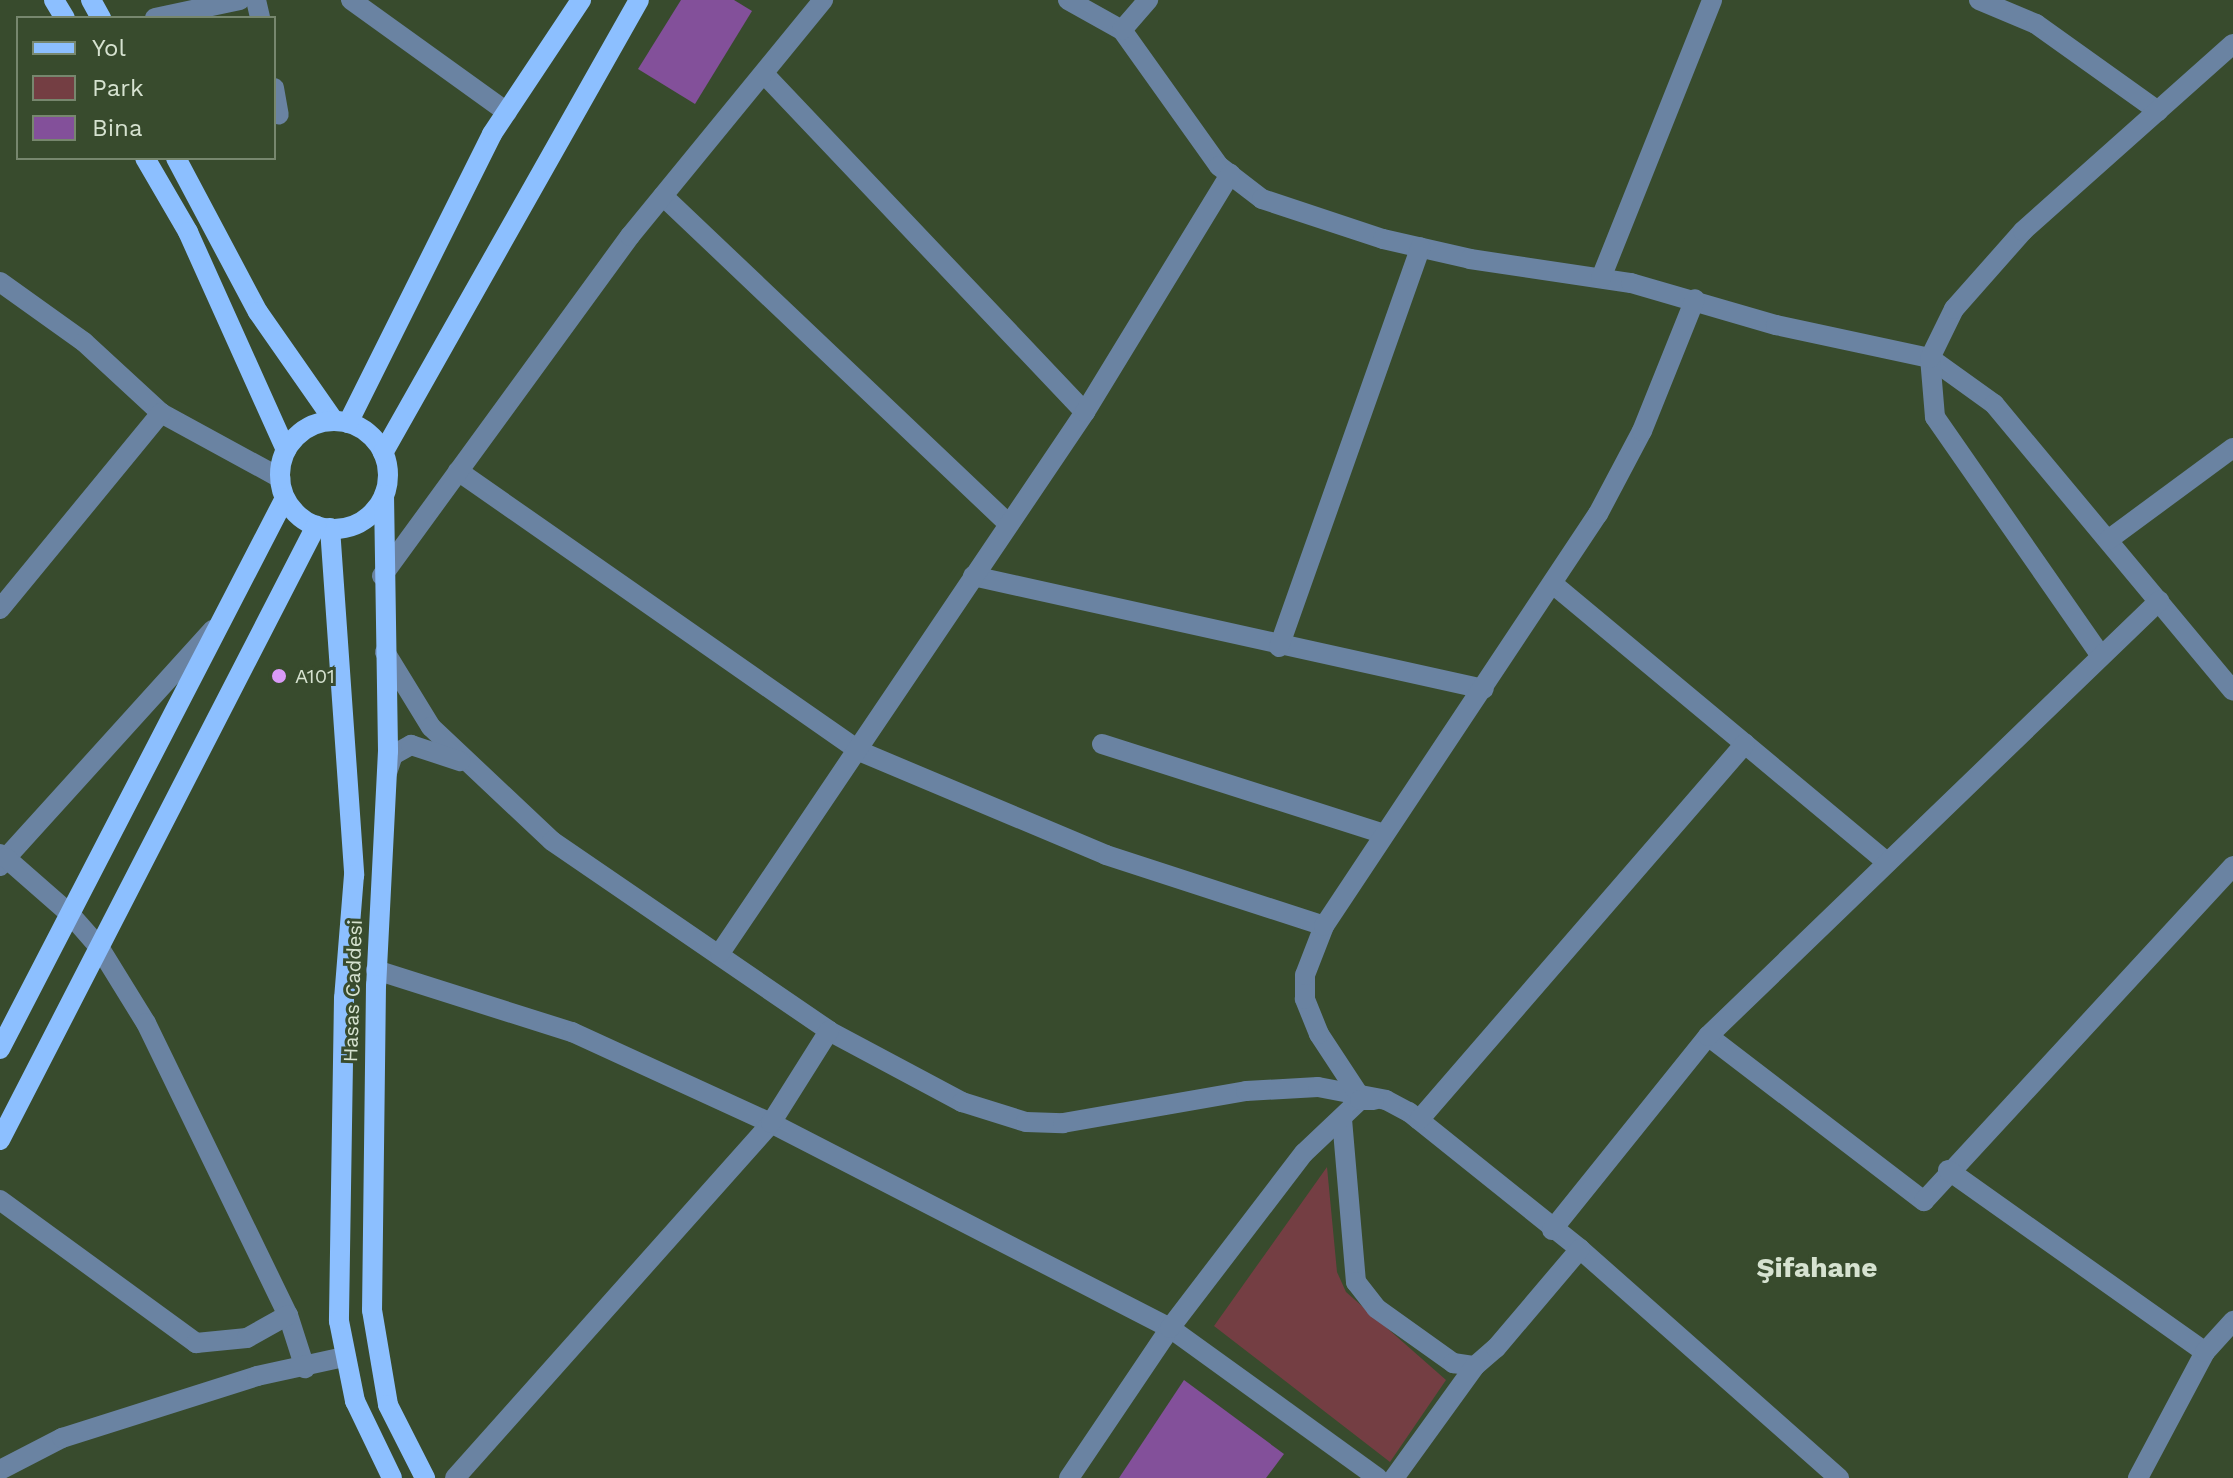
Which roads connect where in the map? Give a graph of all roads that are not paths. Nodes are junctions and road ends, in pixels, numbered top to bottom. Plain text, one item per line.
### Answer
1 (240, 0) edge
2 (351, 0) edge
3 (581, 0) edge
4 (639, 0) edge
5 (823, 0) edge
6 (1068, 0) edge
7 (1148, 0) edge
8 (1712, 0) edge
9 (1979, 0) edge
10 (382, 7) edge
11 (164, 16) edge
12 (1122, 30) junction
13 (2233, 44) edge
14 (765, 75) junction
15 (276, 99) edge
16 (2158, 111) junction
17 (507, 112) junction
18 (279, 115) dead end
19 (146, 160) edge
20 (177, 160) edge
21 (1230, 174) junction
22 (663, 196) junction
23 (1421, 247) junction
24 (1601, 278) junction
25 (0, 282) edge
26 (1695, 299) junction
27 (1930, 358) junction
28 (1085, 412) junction
29 (161, 413) junction
30 (341, 422) junction
31 (2233, 448) edge
32 (286, 450) junction
33 (383, 453) junction
34 (458, 471) junction
35 (280, 478) junction
36 (384, 495) junction
37 (285, 498) junction
38 (1008, 523) junction
39 (323, 527) junction
40 (2108, 540) junction
41 (382, 576) junction
42 (973, 576) junction
43 (1553, 584) junction
44 (2159, 601) junction
45 (0, 609) edge
46 (222, 620) junction
47 (1279, 647) junction
48 (385, 652) junction
49 (2101, 656) junction
50 (1484, 689) junction
51 (2233, 691) edge
52 (1745, 743) junction
53 (1102, 744) dead end
54 (859, 751) junction
55 (467, 764) junction
56 (387, 773) junction
57 (1381, 833) junction
58 (2, 860) edge
59 (1887, 862) junction
60 (2233, 866) edge
61 (70, 914) junction
62 (1324, 926) junction
63 (99, 947) junction
64 (720, 953) junction
65 (376, 970) junction
66 (829, 1031) junction
67 (1708, 1036) junction
68 (0, 1049) edge
69 (1359, 1095) junction
70 (1386, 1100) junction
71 (1342, 1119) junction
72 (1419, 1120) junction
73 (771, 1123) junction
74 (0, 1140) edge
75 (1948, 1170) junction
76 (0, 1200) edge
77 (1552, 1230) junction
78 (1580, 1249) junction
79 (288, 1315) junction
80 (2233, 1321) edge
81 (1170, 1328) junction
82 (2205, 1352) junction
83 (344, 1357) junction
84 (1475, 1366) junction
85 (305, 1368) junction
86 (0, 1470) edge
87 (392, 1478) edge
88 (425, 1478) edge
89 (455, 1478) edge
90 (1069, 1478) edge
91 (1378, 1478) edge
92 (1394, 1478) edge
93 (1839, 1478) edge
94 (2138, 1478) edge

1 - 11 street
2 - 10 street
3 - 17 main road
4 - 33 main road
5 - 14 street
6 - 12 street
7 - 12 street
8 - 24 street
9 - 16 street
10 - 17 street
12 - 21 street
13 - 16 street
14 - 22 street
14 - 28 street
15 - 18 street
16 - 27 street
17 - 30 main road
19 - 32 main road
20 - 30 main road
21 - 23 street
21 - 28 street
22 - 34 street
22 - 38 street
23 - 24 street
23 - 47 street
24 - 26 street
25 - 29 street
26 - 27 street
26 - 43 street
27 - 40 street
27 - 49 street
28 - 38 street
29 - 35 street
29 - 45 street
30 - 32 main road
30 - 33 main road
31 - 40 street
32 - 35 main road
33 - 36 main road
34 - 41 street
34 - 54 street
35 - 37 main road
36 - 39 main road
36 - 41 main road, Hasas Caddesi
37 - 39 main road
37 - 46 main road
38 - 42 street
39 - 63 main road
39 - 83 main road, Hasas Caddesi
40 - 44 street
41 - 48 main road, Hasas Caddesi
42 - 47 street
42 - 54 street
43 - 50 street
43 - 52 street
44 - 49 street
44 - 51 street
46 - 58 street
46 - 61 main road
47 - 50 street
48 - 55 street
48 - 56 main road, Hasas Caddesi
49 - 59 street
50 - 57 street
52 - 59 street
52 - 72 street
53 - 57 street
54 - 62 street
54 - 64 street
55 - 56 street
55 - 64 street
56 - 65 main road, Hasas Caddesi
57 - 62 street
58 - 61 street
59 - 67 street
60 - 75 street
61 - 63 street
61 - 68 main road
62 - 69 street
63 - 74 main road
63 - 79 street
64 - 66 street
65 - 73 street
65 - 88 main road, Hasas Caddesi
66 - 69 street
66 - 73 street
67 - 75 street
67 - 77 street
69 - 70 street
70 - 71 street
70 - 72 street
71 - 81 street
71 - 84 street
72 - 77 street
73 - 81 street
73 - 89 street
75 - 82 street
76 - 79 street
77 - 78 street
78 - 84 street
78 - 93 street
79 - 85 street
80 - 82 street
81 - 90 street
81 - 91 street
82 - 94 street
83 - 85 street
83 - 87 main road, Hasas Caddesi
84 - 92 street
85 - 86 street

